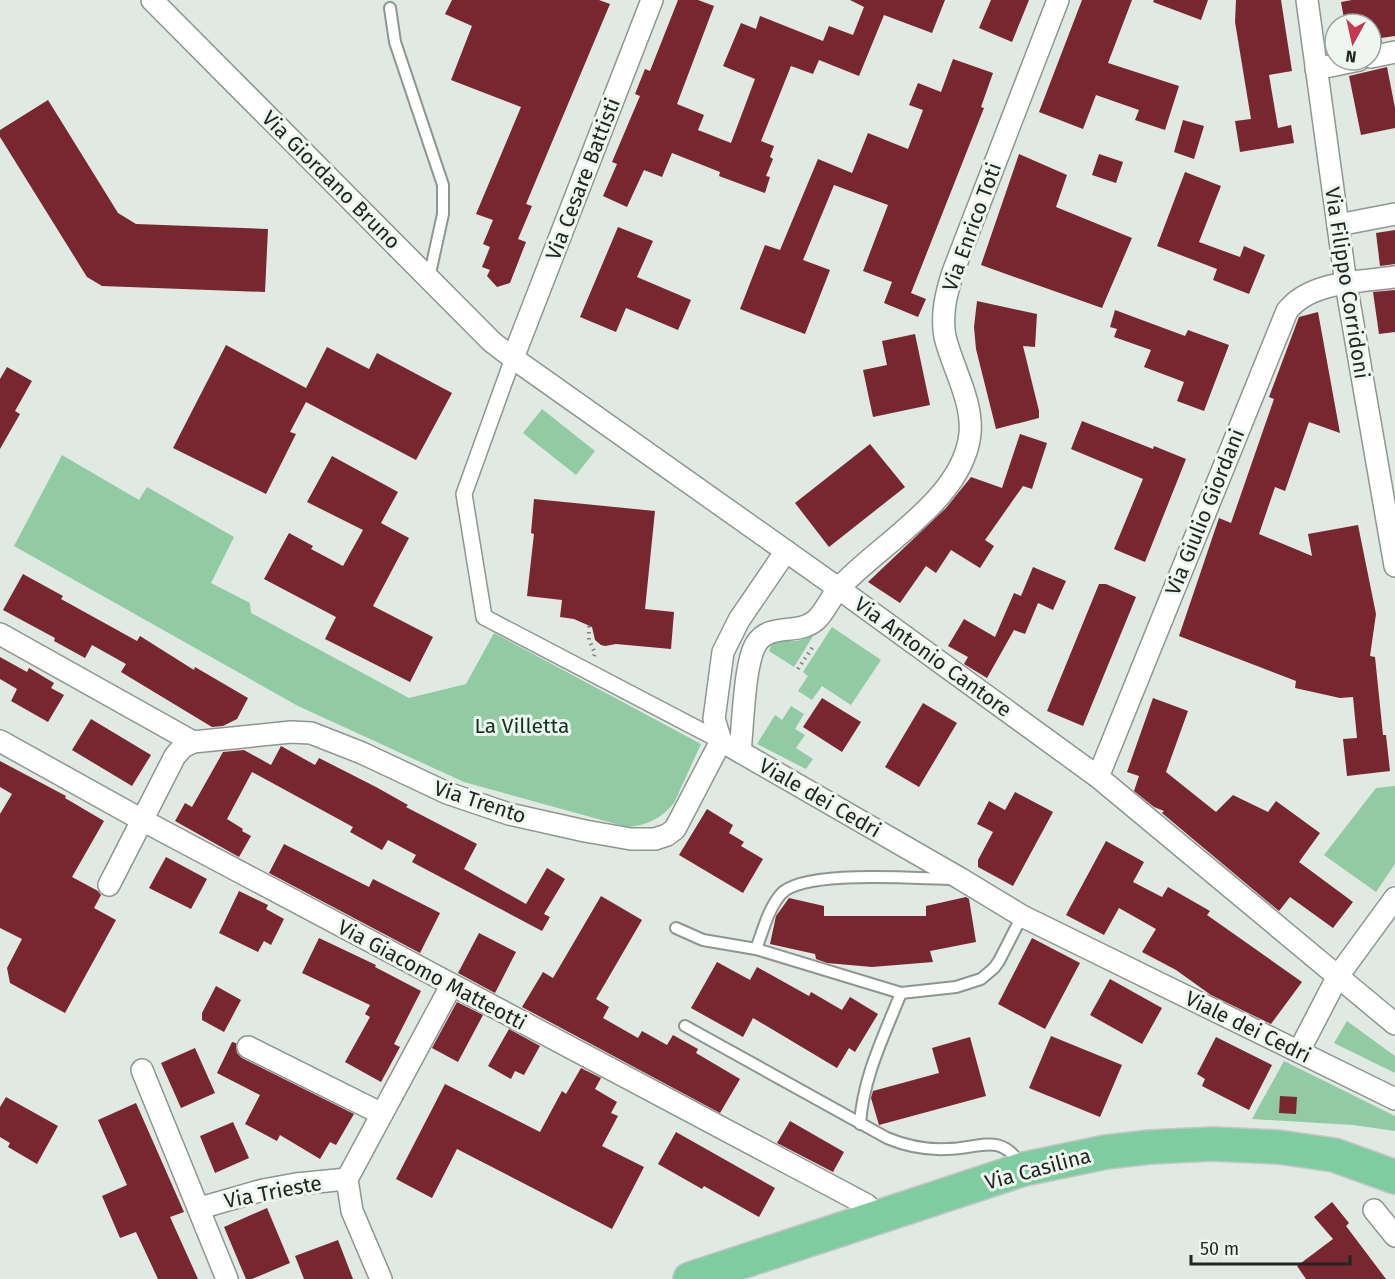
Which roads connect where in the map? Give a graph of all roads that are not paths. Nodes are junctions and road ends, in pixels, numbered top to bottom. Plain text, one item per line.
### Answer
1 (152, 0) edge
2 (652, 0) edge
3 (1058, 0) edge
4 (1307, 0) edge
5 (390, 8) dead end
6 (1323, 68) edge
7 (1316, 69) junction
8 (1395, 214) edge
9 (1338, 225) junction
10 (1395, 277) edge
11 (429, 279) junction
12 (1346, 284) junction
13 (513, 358) junction
14 (786, 551) junction
15 (1395, 566) edge
16 (838, 588) junction
17 (0, 633) edge
18 (0, 741) edge
19 (721, 741) junction
20 (193, 742) junction
21 (740, 752) junction
22 (1098, 777) junction
23 (142, 820) junction
24 (961, 879) junction
25 (109, 885) dead end
26 (1395, 898) edge
27 (1022, 916) junction
28 (676, 928) dead end
29 (756, 949) junction
30 (1338, 976) junction
31 (451, 986) junction
32 (901, 993) junction
33 (1395, 1024) edge
34 (685, 1026) dead end
35 (248, 1047) dead end
36 (1299, 1051) junction
37 (142, 1070) dead end
38 (1352, 1078) junction
39 (1395, 1099) edge
40 (1395, 1108) edge
41 (382, 1114) junction
42 (860, 1124) junction
43 (1024, 1169) junction
44 (1395, 1177) edge
45 (347, 1179) junction
46 (867, 1205) dead end
47 (200, 1208) junction
48 (1374, 1210) dead end
49 (1395, 1236) edge
50 (227, 1279) edge
51 (381, 1279) edge
52 (690, 1279) edge

1 - 11 street, Via Giordano Bruno
2 - 13 street, Via Cesare Battisti
3 - 16 street, Via Enrico Toti
4 - 7 street, Via Filippo Corridoni
5 - 11 lane
6 - 7 street
7 - 9 street, Via Filippo Corridoni
8 - 9 street
9 - 12 street, Via Filippo Corridoni
10 - 12 street, Via Giulio Giordani
11 - 13 street, Via Giordano Bruno
12 - 15 street, Via Filippo Corridoni
12 - 22 street, Via Giulio Giordani
13 - 14 street, Via Antonio Cantore
13 - 19 street, Viale dei Cedri
14 - 16 street, Via Antonio Cantore
14 - 19 street
16 - 21 street, Via Enrico Toti
16 - 22 street, Via Antonio Cantore
17 - 20 street
18 - 23 street, Via Giacomo Matteotti
19 - 20 street, Via Trento
19 - 21 street, Viale dei Cedri
20 - 23 street
21 - 24 street, Viale dei Cedri
22 - 30 street, Via Antonio Cantore
23 - 25 street
23 - 31 street, Via Giacomo Matteotti
24 - 27 street, Viale dei Cedri
24 - 29 lane
26 - 30 street
27 - 32 lane
27 - 36 street, Viale dei Cedri
28 - 29 lane
29 - 32 lane
30 - 33 street, Via Antonio Cantore
30 - 36 street
31 - 41 street
31 - 46 street, Via Giacomo Matteotti
32 - 42 lane
34 - 42 lane
35 - 41 street
36 - 38 street, Viale dei Cedri
37 - 47 street, Via Trieste
38 - 39 street, Viale dei Cedri
38 - 40 lane
41 - 45 street
42 - 43 lane
43 - 44 main road, Via Casilina
43 - 52 main road, Via Casilina
45 - 47 street, Via Trieste
45 - 51 street
47 - 50 street, Via Trieste
48 - 49 street

